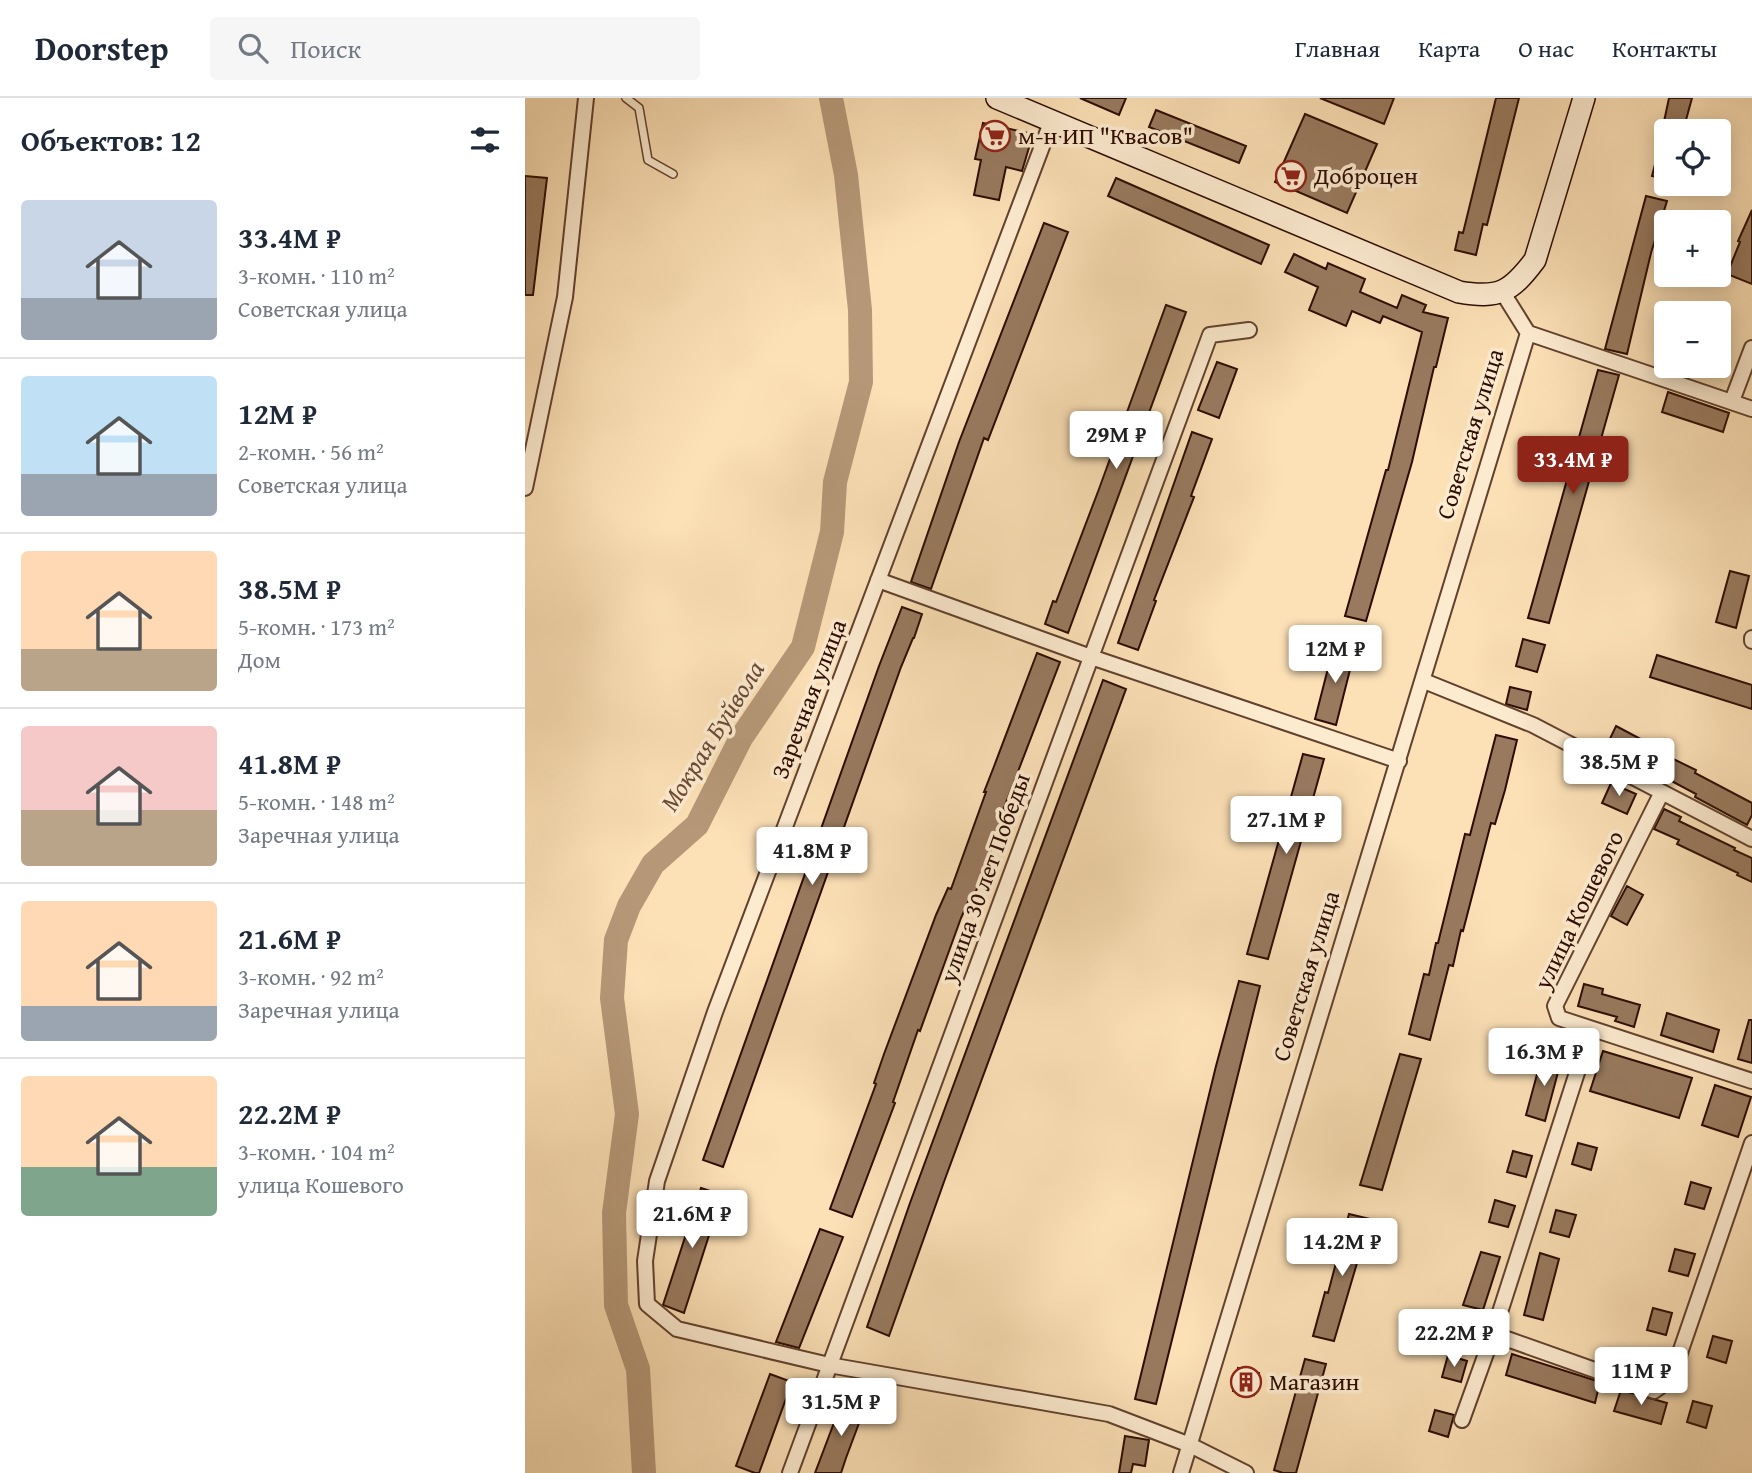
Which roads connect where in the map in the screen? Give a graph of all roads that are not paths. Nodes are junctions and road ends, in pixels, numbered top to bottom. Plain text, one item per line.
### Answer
1 (586, 98) edge
2 (626, 98) edge
3 (997, 98) edge
4 (1584, 98) edge
5 (1031, 104) edge
6 (1052, 120) junction
7 (673, 174) dead end
8 (1503, 293) junction
9 (1249, 330) dead end
10 (1528, 333) junction
11 (1752, 348) edge
12 (1732, 401) junction
13 (1752, 409) edge
14 (525, 488) edge
15 (879, 580) junction
16 (1091, 657) junction
17 (1423, 681) junction
18 (1399, 761) junction
19 (1662, 792) junction
20 (1752, 839) edge
21 (1591, 1028) junction
22 (1752, 1081) edge
23 (1752, 1143) edge
24 (1493, 1334) junction
25 (829, 1365) junction
26 (1462, 1420) dead end
27 (1190, 1445) junction
28 (790, 1473) edge
29 (1181, 1473) edge
30 (1246, 1473) edge

1 - 14 street
2 - 7 lane
3 - 5 main road
4 - 8 main road
5 - 6 main road
6 - 8 main road
6 - 15 street, Заречная улица
8 - 10 street
9 - 16 street, улица 30 лет Победы
10 - 12 street
10 - 17 street, Советская улица
11 - 12 street
12 - 13 street
15 - 16 street
15 - 25 street, Заречная улица
16 - 18 street
16 - 25 street, улица 30 лет Победы
17 - 18 street, Советская улица
17 - 19 street
18 - 27 street, Советская улица
19 - 20 street
19 - 21 street, улица Кошевого
21 - 22 street, улица Кошевого
21 - 24 street
23 - 24 street
24 - 26 street
25 - 27 street
25 - 28 street, улица 30 лет Победы
27 - 29 street, Советская улица
27 - 30 street

